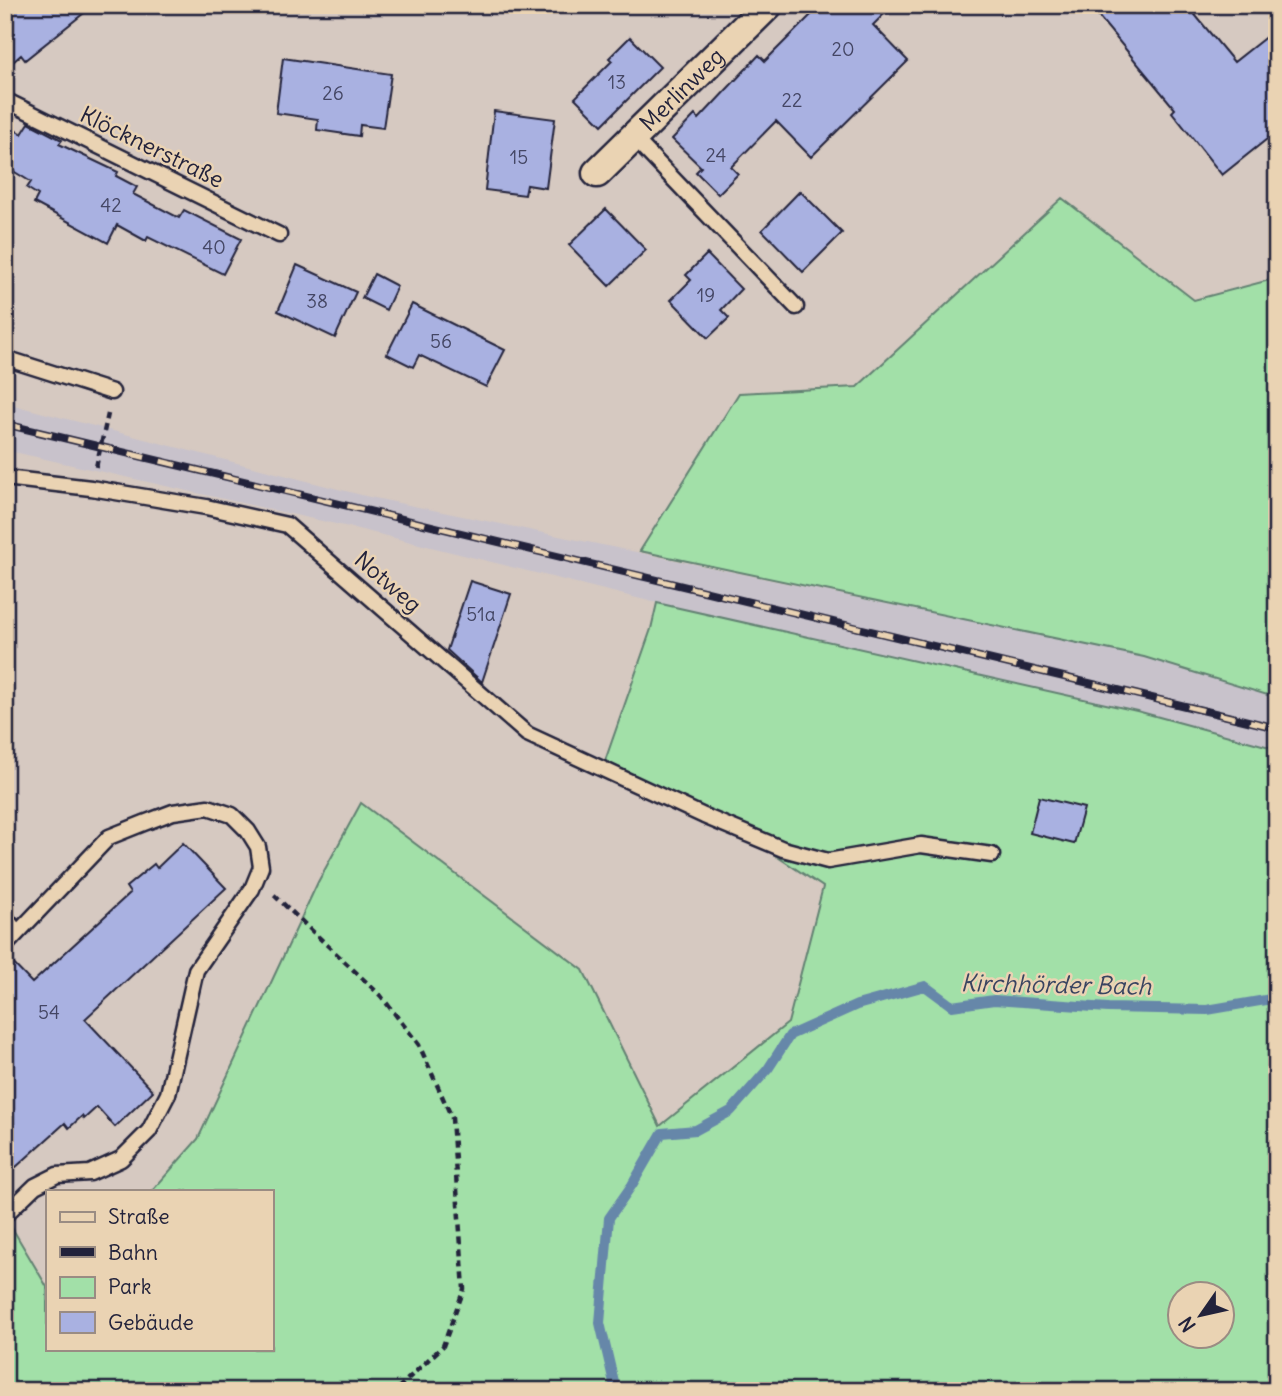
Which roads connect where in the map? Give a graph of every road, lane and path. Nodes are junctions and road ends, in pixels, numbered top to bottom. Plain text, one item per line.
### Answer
1 (768, 5) edge
2 (5, 100) edge
3 (634, 138) junction
4 (597, 173) dead end
5 (279, 235) dead end
6 (796, 307) dead end
7 (5, 358) edge
8 (112, 392) joint
9 (5, 478) edge
10 (91, 488) junction
11 (992, 855) dead end
12 (258, 874) junction
13 (5, 917) edge
14 (17, 932) junction
15 (5, 946) edge
16 (5, 1215) edge
17 (395, 1391) edge

1 - 3 street, Merlinweg
2 - 5 lane, Klöcknerstraße
3 - 4 street, Merlinweg
3 - 6 lane
7 - 8 lane
8 - 10 path
9 - 10 lane, Notweg
10 - 11 lane, Notweg
12 - 14 lane
12 - 16 lane
12 - 17 path
13 - 14 lane
14 - 15 lane

